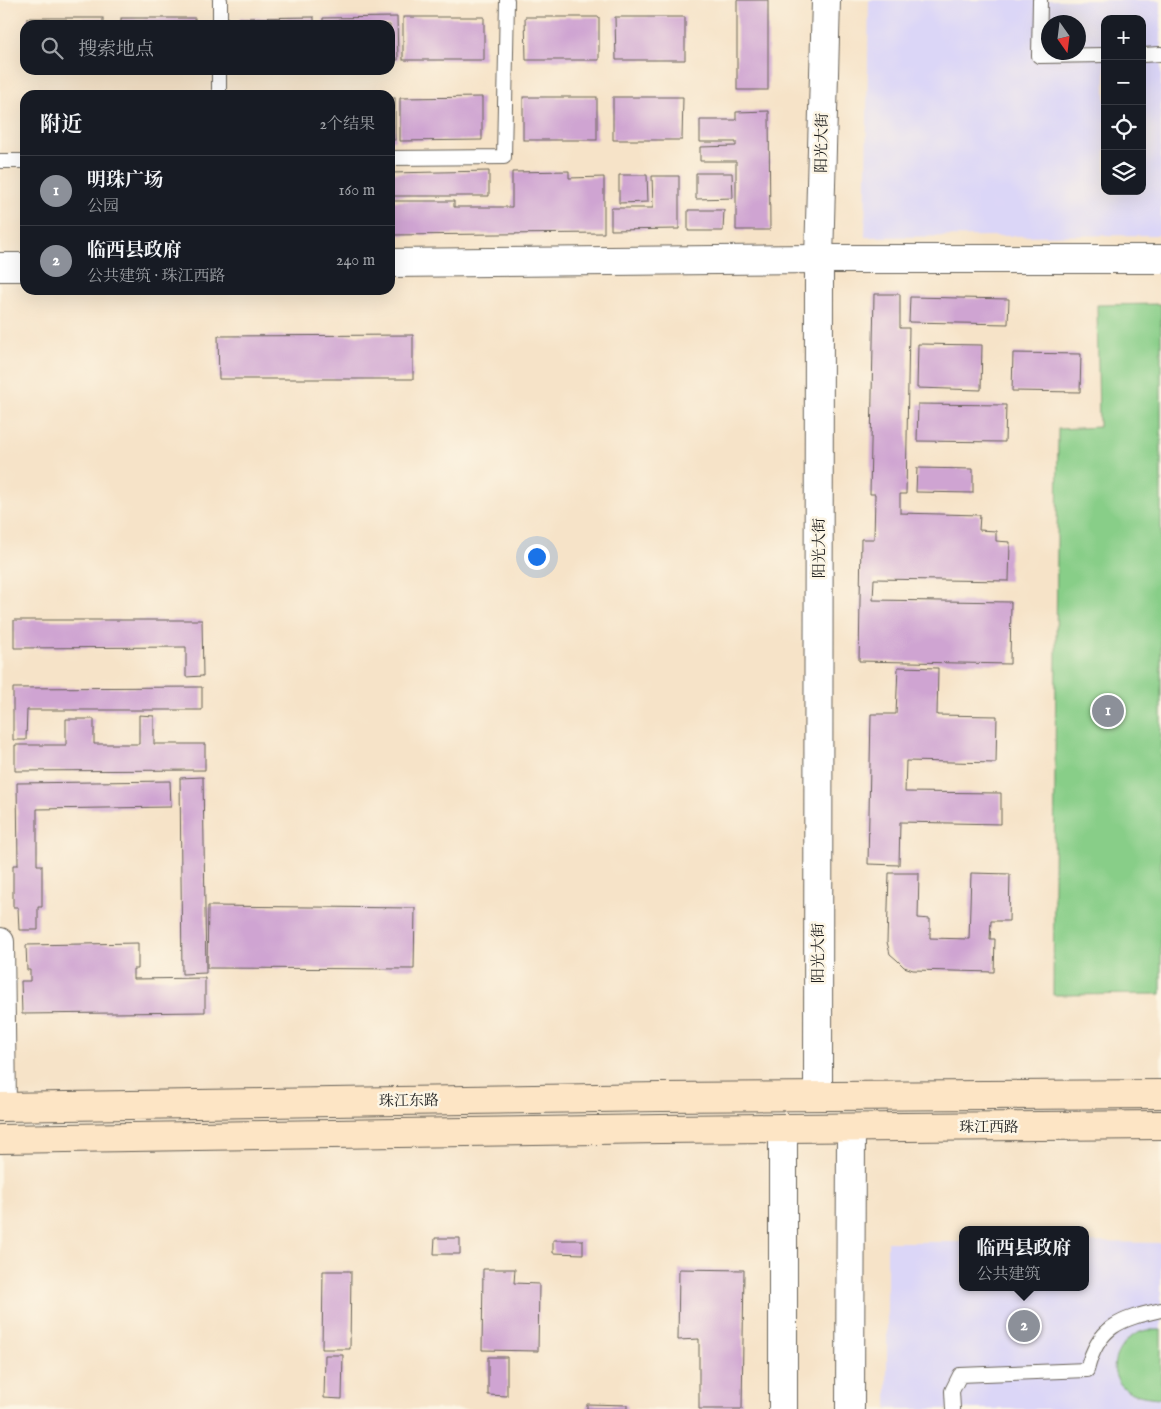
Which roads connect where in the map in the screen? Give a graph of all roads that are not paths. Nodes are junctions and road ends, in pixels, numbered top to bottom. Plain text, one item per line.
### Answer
1 (220, 0) edge
2 (507, 0) edge
3 (826, 0) edge
4 (1040, 0) edge
5 (220, 20) edge
6 (1161, 54) edge
7 (1101, 55) edge
8 (1146, 55) edge
9 (219, 75) edge
10 (219, 90) edge
11 (395, 158) edge
12 (0, 161) edge
13 (20, 161) edge
14 (819, 259) junction
15 (1161, 259) edge
16 (395, 263) edge
17 (0, 267) edge
18 (20, 267) edge
19 (0, 942) edge
20 (1161, 1094) edge
21 (818, 1096) junction
22 (1, 1107) edge
23 (1161, 1126) edge
24 (783, 1128) junction
25 (851, 1128) junction
26 (0, 1139) edge
27 (1161, 1310) edge
28 (783, 1409) edge
29 (850, 1409) edge
30 (953, 1409) edge

1 - 5 lane
2 - 11 lane
3 - 14 street, 阳光大街
4 - 7 lane
6 - 8 lane
9 - 10 lane
12 - 13 lane
14 - 15 street
14 - 16 street
14 - 21 street, 阳光大街
17 - 18 street
19 - 22 street
20 - 21 main road
21 - 22 main road, 珠江东路
23 - 25 main road, 珠江西路
24 - 25 main road, 珠江西路
24 - 26 main road, 珠江西路
24 - 28 street
25 - 29 street
27 - 30 lane

